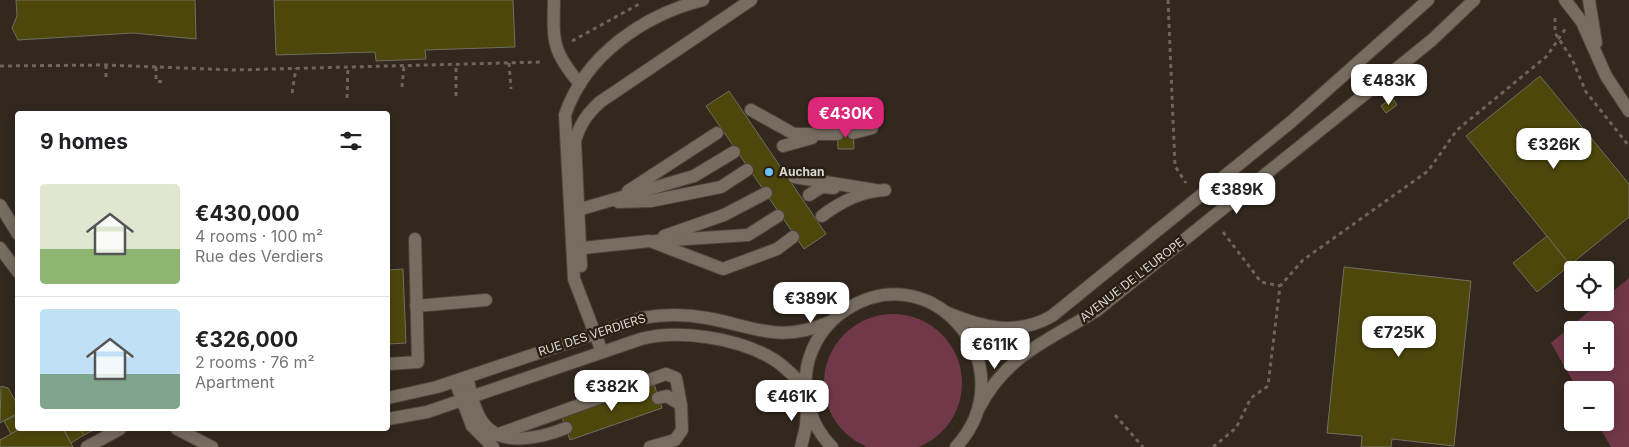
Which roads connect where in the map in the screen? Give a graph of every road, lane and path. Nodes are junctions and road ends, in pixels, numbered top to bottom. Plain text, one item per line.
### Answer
1 (554, 0) edge
2 (646, 0) edge
3 (703, 0) edge
4 (751, 0) edge
5 (1168, 0) edge
6 (1428, 0) edge
7 (1474, 0) edge
8 (1564, 0) edge
9 (1589, 0) edge
10 (1578, 15) junction
11 (557, 53) junction
12 (1599, 60) junction
13 (509, 62) junction
14 (456, 64) junction
15 (106, 65) junction
16 (404, 65) junction
17 (0, 66) edge
18 (348, 66) junction
19 (156, 67) junction
20 (296, 68) junction
21 (106, 80) dead end
22 (163, 82) dead end
23 (580, 84) junction
24 (402, 87) dead end
25 (511, 88) dead end
26 (292, 94) dead end
27 (456, 96) dead end
28 (347, 98) dead end
29 (751, 110) dead end
30 (1629, 111) edge
31 (872, 128) dead end
32 (768, 131) dead end
33 (717, 133) dead end
34 (794, 134) junction
35 (838, 134) dead end
36 (853, 134) dead end
37 (822, 135) junction
38 (784, 146) dead end
39 (734, 152) dead end
40 (747, 170) dead end
41 (794, 177) dead end
42 (880, 190) junction
43 (766, 193) dead end
44 (809, 195) dead end
45 (618, 198) junction
46 (1197, 198) junction
47 (600, 203) junction
48 (0, 205) edge
49 (573, 211) junction
50 (778, 216) dead end
51 (822, 216) dead end
52 (1212, 218) junction
53 (15, 229) edge
54 (793, 237) dead end
55 (416, 240) dead end
56 (650, 242) junction
57 (0, 248) edge
58 (575, 249) junction
59 (15, 268) edge
60 (1280, 286) junction
61 (486, 300) dead end
62 (416, 306) junction
63 (948, 314) junction
64 (830, 322) junction
65 (594, 333) junction
66 (602, 352) junction
67 (390, 364) edge
68 (461, 379) junction
69 (805, 387) junction
70 (390, 397) edge
71 (658, 398) dead end
72 (467, 399) junction
73 (807, 401) junction
74 (681, 405) junction
75 (979, 408) junction
76 (1115, 415) dead end
77 (390, 419) edge
78 (566, 428) dead end
79 (116, 431) edge
80 (181, 431) edge
81 (495, 441) edge
82 (965, 441) edge
83 (537, 443) edge
84 (88, 447) edge
85 (212, 447) edge
86 (650, 447) edge
87 (801, 447) edge
88 (832, 447) edge
89 (956, 447) edge
90 (1143, 447) edge
91 (1213, 447) edge

1 - 11 street
2 - 11 path
3 - 23 street
4 - 49 street
5 - 46 path
6 - 46 street, AVENUE DE L'EUROPE
7 - 52 street, AVENUE DE L'EUROPE
8 - 10 street
9 - 12 street
10 - 12 street
10 - 60 path
11 - 13 path
11 - 23 street
12 - 30 street
13 - 14 path
13 - 25 path
14 - 16 path
14 - 27 path
15 - 17 path
15 - 19 path
15 - 21 path
16 - 18 path
16 - 24 path
18 - 20 path
18 - 28 path
19 - 20 path
19 - 22 path
20 - 26 path
23 - 49 street
29 - 34 street
31 - 36 street
32 - 34 street
33 - 45 street
34 - 37 street
35 - 37 street
37 - 38 street
39 - 45 street
40 - 47 street
41 - 42 street
42 - 44 street
42 - 51 street
43 - 56 street
45 - 47 street
46 - 63 street, AVENUE DE L'EUROPE
47 - 49 street
48 - 53 street
49 - 58 street
50 - 56 street
52 - 60 path
52 - 75 street, AVENUE DE L'EUROPE
54 - 56 street
55 - 62 street
56 - 58 street
57 - 59 street
58 - 65 street
60 - 91 path
61 - 62 street
62 - 67 street
63 - 64 street
63 - 75 street
64 - 65 street, RUE DES VERDIERS
64 - 69 street
65 - 66 street
65 - 68 street, RUE DES VERDIERS
66 - 69 street, RUE DES VERDIERS
66 - 72 street, RUE DES VERDIERS
68 - 70 street, RUE DES VERDIERS
68 - 72 street
69 - 73 street
71 - 74 street
72 - 77 street, RUE DES VERDIERS
72 - 81 street
73 - 87 street
73 - 88 street
74 - 81 street
74 - 86 street
75 - 82 street, AVENUE DE L'EUROPE
76 - 90 path
78 - 83 street
79 - 84 street
80 - 85 street
81 - 83 street
82 - 89 street, AVENUE DE L'EUROPE

